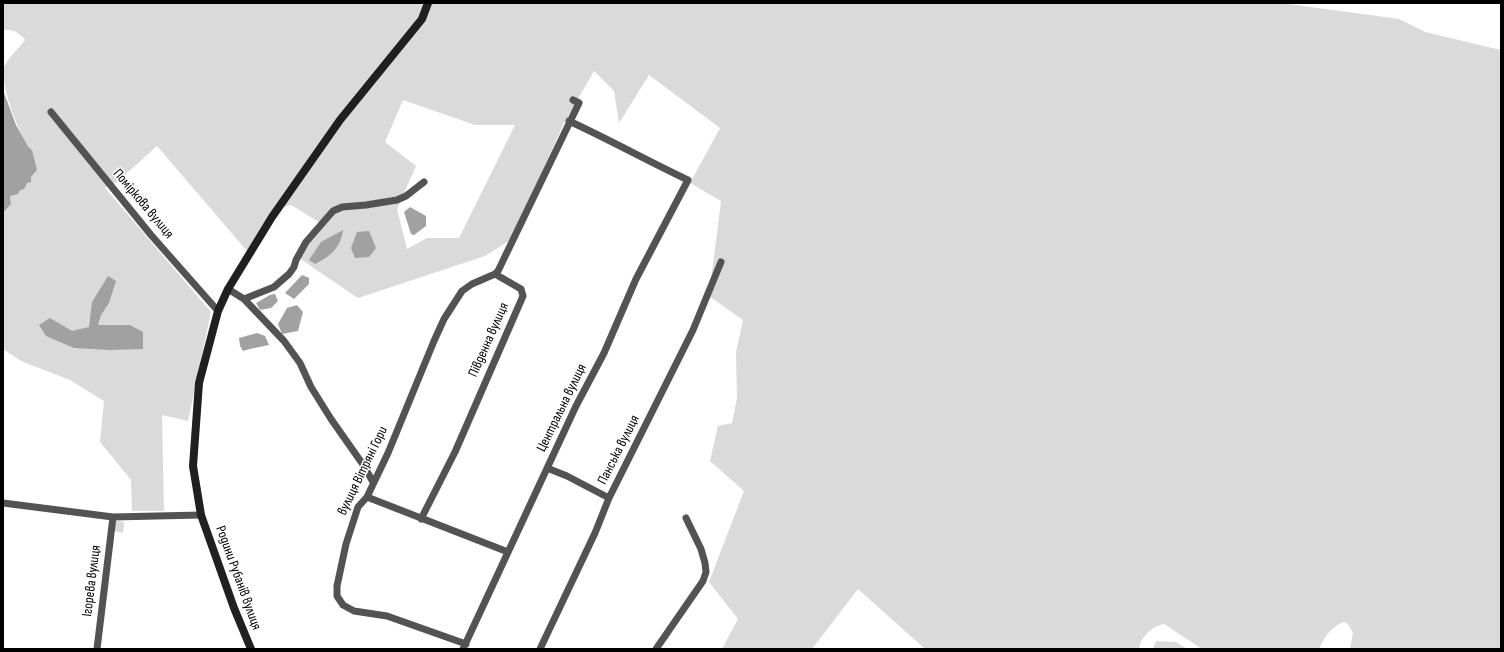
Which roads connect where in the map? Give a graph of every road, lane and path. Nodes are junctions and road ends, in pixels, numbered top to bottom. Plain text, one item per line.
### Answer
1 (428, 3) edge
2 (573, 100) dead end
3 (51, 112) dead end
4 (569, 121) junction
5 (424, 182) dead end
6 (721, 262) dead end
7 (495, 274) junction
8 (228, 289) junction
9 (244, 299) junction
10 (218, 310) junction
11 (547, 468) junction
12 (373, 482) junction
13 (367, 497) junction
14 (609, 498) junction
15 (3, 503) edge
16 (201, 515) junction
17 (113, 517) junction
18 (686, 518) dead end
19 (421, 519) junction
20 (508, 552) junction
21 (464, 647) edge
22 (97, 649) edge
23 (251, 649) edge
24 (540, 649) edge
25 (656, 649) edge

1 - 8 street, Родини Рубанів вулиця
2 - 4 street
3 - 10 street, Поміркова вулиця
4 - 7 street
4 - 11 street, Центральна вулиця
5 - 9 street
6 - 14 street, Панська вулиця
7 - 12 street, вулиця Вітряні Гори
7 - 19 street, Південна вулиця
8 - 9 street
8 - 10 street, Родини Рубанів вулиця
9 - 12 street
10 - 16 street, Родини Рубанів вулиця
11 - 14 street
11 - 20 street, Центральна вулиця
12 - 13 street, вулиця Вітряні Гори
13 - 19 street
13 - 21 street, вулиця Вітряні Гори
14 - 24 street, Панська вулиця
15 - 17 street, Родини Рубанів вулиця
16 - 17 street, Родини Рубанів вулиця
16 - 23 street, Родини Рубанів вулиця
17 - 22 street, Ігорева вулиця
18 - 25 street
19 - 20 street
20 - 21 street, Центральна вулиця

